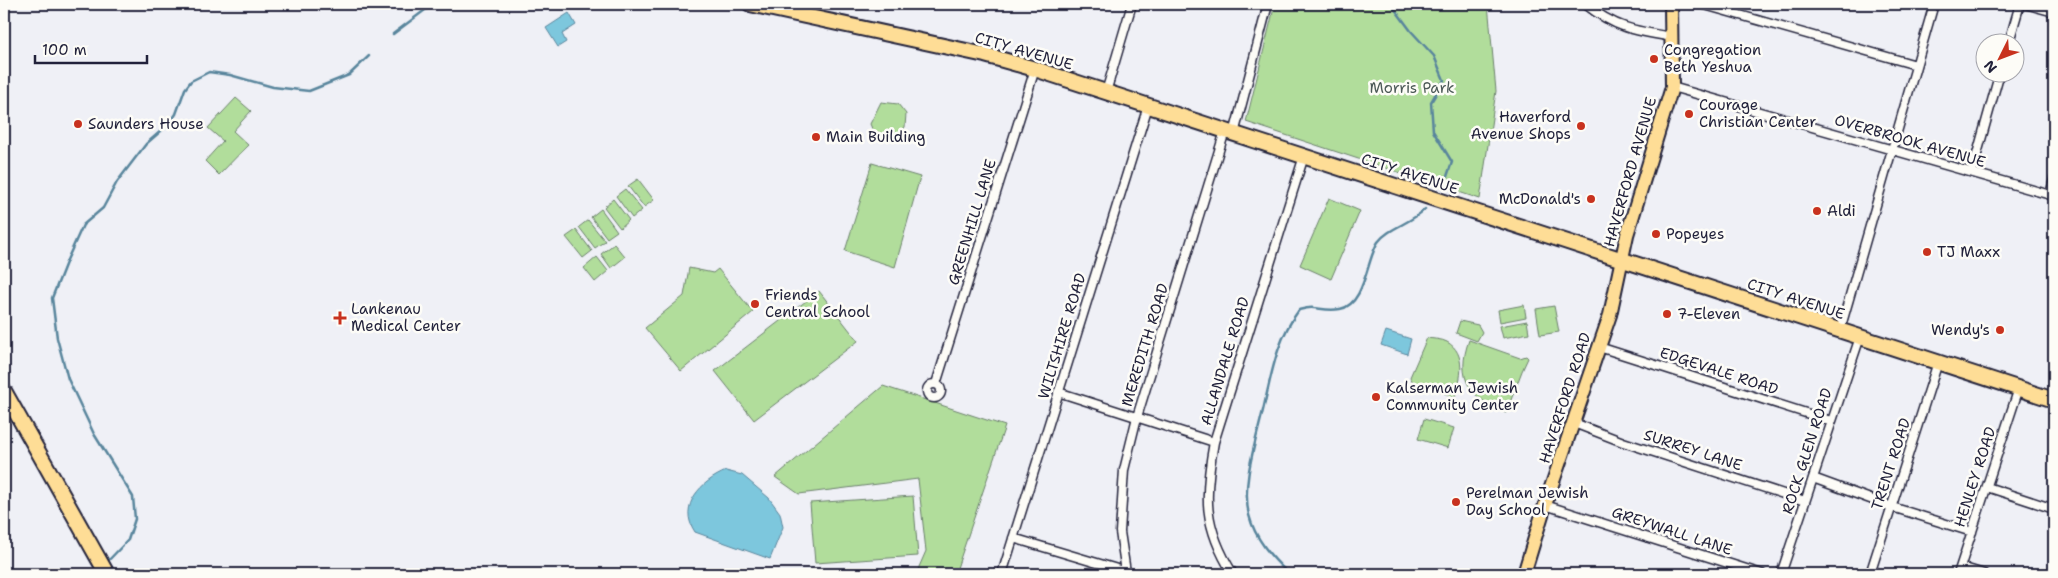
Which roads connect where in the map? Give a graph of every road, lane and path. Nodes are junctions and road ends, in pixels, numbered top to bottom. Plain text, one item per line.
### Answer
1 (750, 4) edge
2 (1132, 4) edge
3 (1268, 4) edge
4 (1585, 4) edge
5 (1671, 4) edge
6 (1701, 4) edge
7 (1934, 4) edge
8 (2020, 4) edge
9 (2025, 4) edge
10 (2054, 12) edge
11 (2012, 32) edge
12 (1672, 38) junction
13 (1916, 65) junction
14 (1035, 69) junction
15 (1997, 82) edge
16 (1672, 88) junction
17 (1106, 92) junction
18 (1148, 106) junction
19 (1230, 132) junction
20 (1892, 150) junction
21 (1304, 156) junction
22 (1972, 172) junction
23 (2054, 179) edge
24 (2052, 195) edge
25 (1621, 259) junction
26 (1840, 330) junction
27 (1860, 337) junction
28 (1599, 347) junction
29 (1938, 362) junction
30 (936, 384) dead end
31 (2019, 388) junction
32 (4, 391) edge
33 (1058, 392) junction
34 (2054, 400) edge
35 (1136, 418) junction
36 (1831, 421) junction
37 (1574, 423) junction
38 (1214, 442) junction
39 (1813, 478) junction
40 (1987, 487) junction
41 (1805, 501) junction
42 (1545, 505) junction
43 (1892, 507) junction
44 (2054, 509) edge
45 (1972, 532) junction
46 (1013, 538) junction
47 (104, 570) edge
48 (1960, 570) edge
49 (1130, 573) edge
50 (1002, 574) edge
51 (1232, 574) edge
52 (1524, 574) edge
53 (1762, 574) edge
54 (1781, 574) edge
55 (1870, 574) edge
56 (1984, 574) edge

1 - 14 highway, CITY AVENUE
2 - 17 street
3 - 19 street, MEREDITH ROAD
4 - 12 street
5 - 12 main road, HAVERFORD AVENUE
6 - 13 street
7 - 13 street
8 - 11 street
9 - 10 street
12 - 16 main road, HAVERFORD AVENUE
13 - 20 street
14 - 17 highway, CITY AVENUE
14 - 30 street, GREENHILL LANE
15 - 22 street
16 - 20 street, OVERBROOK AVENUE
16 - 25 main road, HAVERFORD AVENUE
17 - 18 highway, CITY AVENUE
18 - 19 highway, CITY AVENUE
18 - 33 street, WILTSHIRE ROAD
19 - 21 highway, CITY AVENUE
19 - 35 street, MEREDITH ROAD
20 - 22 street, OVERBROOK AVENUE
20 - 26 street
21 - 25 highway, CITY AVENUE
21 - 38 street, ALLANDALE ROAD
22 - 24 street, OVERBROOK AVENUE
23 - 24 street
25 - 26 highway, CITY AVENUE
25 - 28 main road, HAVERFORD ROAD
26 - 27 highway, CITY AVENUE
27 - 29 highway, CITY AVENUE
27 - 36 street, ROCK GLEN ROAD
28 - 36 street, EDGEVALE ROAD
28 - 37 main road, HAVERFORD ROAD
29 - 31 highway, CITY AVENUE
29 - 43 street, TRENT ROAD
31 - 34 highway, CITY AVENUE
31 - 40 street, HENLEY ROAD
32 - 47 highway
33 - 35 street
33 - 46 street, WILTSHIRE ROAD
35 - 38 street
35 - 49 street, MEREDITH ROAD
36 - 39 street, ROCK GLEN ROAD
37 - 41 street, SURREY LANE
37 - 42 main road, HAVERFORD ROAD
38 - 51 street, ALLANDALE ROAD
39 - 41 street, ROCK GLEN ROAD
39 - 43 street
40 - 44 street
40 - 45 street, HENLEY ROAD
41 - 54 street, ROCK GLEN ROAD
42 - 52 main road, HAVERFORD ROAD
42 - 53 street, GREYWALL LANE
43 - 45 street
43 - 55 street, TRENT ROAD
45 - 48 street, HENLEY ROAD
46 - 49 street
46 - 50 street, WILTSHIRE ROAD
48 - 56 street

